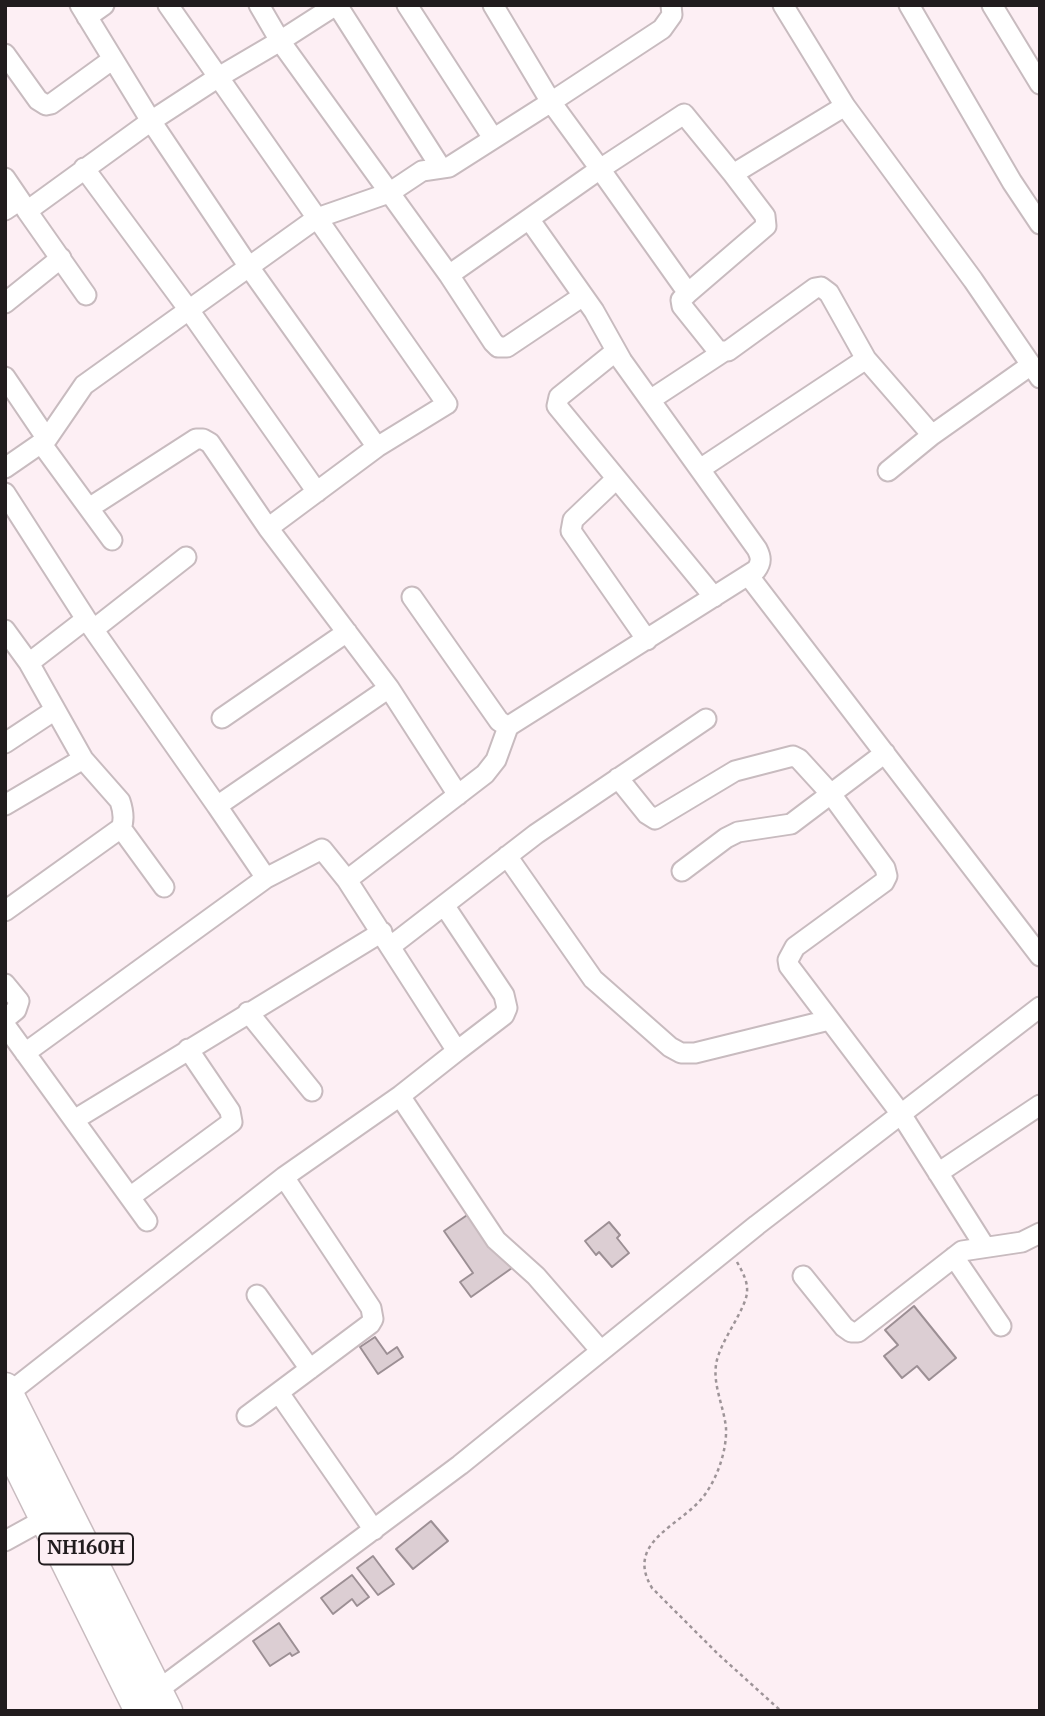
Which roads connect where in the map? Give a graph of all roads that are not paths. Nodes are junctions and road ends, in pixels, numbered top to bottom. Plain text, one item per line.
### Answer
1 (104, 5) edge
2 (168, 5) edge
3 (259, 5) edge
4 (407, 5) edge
5 (493, 5) edge
6 (671, 5) edge
7 (783, 5) edge
8 (909, 5) edge
9 (992, 5) edge
10 (341, 6) edge
11 (83, 11) edge
12 (280, 41) junction
13 (5, 54) edge
14 (113, 59) junction
15 (218, 78) junction
16 (1040, 84) edge
17 (551, 102) junction
18 (845, 106) junction
19 (151, 121) junction
20 (493, 138) junction
21 (85, 168) junction
22 (441, 168) junction
23 (600, 169) junction
24 (733, 174) junction
25 (5, 178) edge
26 (389, 193) junction
27 (17, 207) edge
28 (317, 218) junction
29 (529, 219) junction
30 (1040, 224) edge
31 (61, 258) junction
32 (249, 267) junction
33 (449, 275) junction
34 (688, 293) junction
35 (86, 295) dead end
36 (583, 296) junction
37 (5, 303) edge
38 (189, 310) junction
39 (617, 351) junction
40 (723, 352) junction
41 (866, 359) junction
42 (1035, 372) edge
43 (5, 377) edge
44 (650, 400) junction
45 (932, 435) junction
46 (44, 441) junction
47 (377, 447) junction
48 (5, 468) edge
49 (700, 469) junction
50 (888, 471) dead end
51 (616, 479) junction
52 (317, 492) junction
53 (5, 493) edge
54 (89, 508) junction
55 (268, 528) junction
56 (112, 540) dead end
57 (186, 557) dead end
58 (748, 575) junction
59 (412, 597) dead end
60 (714, 597) junction
61 (90, 624) junction
62 (5, 630) edge
63 (347, 632) junction
64 (647, 640) junction
65 (29, 663) junction
66 (389, 688) junction
67 (55, 710) junction
68 (222, 718) dead end
69 (706, 719) dead end
70 (508, 727) junction
71 (5, 743) edge
72 (885, 753) junction
73 (83, 760) junction
74 (618, 778) junction
75 (831, 794) junction
76 (458, 795) junction
77 (5, 805) edge
78 (217, 806) junction
79 (121, 828) junction
80 (507, 856) junction
81 (682, 871) dead end
82 (266, 877) junction
83 (347, 880) junction
84 (164, 887) dead end
85 (444, 905) junction
86 (5, 911) edge
87 (387, 939) junction
88 (1040, 956) edge
89 (5, 984) edge
90 (1040, 1007) edge
91 (248, 1013) junction
92 (5, 1018) edge
93 (829, 1020) junction
94 (5, 1025) edge
95 (188, 1049) junction
96 (457, 1051) junction
97 (25, 1053) junction
98 (312, 1091) dead end
99 (400, 1097) junction
100 (1040, 1104) edge
101 (901, 1114) junction
102 (74, 1120) junction
103 (938, 1173) junction
104 (284, 1177) junction
105 (130, 1197) junction
106 (147, 1221) dead end
107 (1040, 1233) edge
108 (985, 1247) junction
109 (954, 1257) junction
110 (803, 1276) dead end
111 (257, 1295) dead end
112 (1001, 1326) dead end
113 (601, 1351) junction
114 (310, 1369) junction
115 (6, 1393) edge
116 (278, 1393) junction
117 (247, 1416) dead end
118 (5, 1438) edge
119 (45, 1519) junction
120 (374, 1530) junction
121 (5, 1541) edge
122 (150, 1704) edge

1 - 11 street
2 - 15 street
3 - 12 street
4 - 20 street
5 - 17 street
6 - 17 street
7 - 18 street
8 - 30 street
9 - 16 street
10 - 12 street
10 - 22 street
11 - 14 street
12 - 15 street
12 - 26 street
13 - 14 street
14 - 19 street
15 - 19 street
15 - 28 street
17 - 20 street
17 - 23 street
18 - 24 street
18 - 42 street
19 - 21 street
19 - 32 street
20 - 22 street
21 - 27 street
21 - 38 street
22 - 26 street
23 - 24 street
23 - 29 street
23 - 34 street
24 - 34 street
25 - 27 street
26 - 28 street
26 - 33 street
27 - 31 street
28 - 32 street
28 - 47 street
29 - 33 street
29 - 36 street
31 - 35 street
31 - 37 street
32 - 38 street
32 - 47 street
33 - 36 street
34 - 40 street
36 - 39 street
38 - 46 street
38 - 52 street
39 - 44 street
39 - 51 street
40 - 41 street
40 - 44 street
41 - 45 street
41 - 49 street
42 - 45 street
43 - 46 street
44 - 49 street
45 - 50 street
46 - 48 street
46 - 54 street
47 - 52 street
49 - 58 street
51 - 60 street
51 - 64 street
52 - 55 street
53 - 61 street
54 - 55 street
54 - 56 street
55 - 63 street
57 - 61 street
58 - 60 street
58 - 72 street
59 - 70 street
60 - 64 street
61 - 65 street
61 - 78 street
62 - 65 street
63 - 66 street
63 - 68 street
64 - 70 street
65 - 67 street
66 - 76 street
66 - 78 street
67 - 71 street
67 - 73 street
69 - 74 street
70 - 76 street
72 - 75 street
72 - 88 street
73 - 77 street
73 - 79 street
74 - 75 street
74 - 80 street
75 - 81 street
75 - 93 street
76 - 83 street
78 - 82 street
79 - 84 street
79 - 86 street
80 - 85 street
80 - 93 street
82 - 83 street
82 - 97 street
83 - 87 street
85 - 87 street
85 - 96 street
87 - 91 street
87 - 96 street
89 - 92 street
90 - 101 street
91 - 95 street
91 - 98 street
93 - 101 street
94 - 97 street
95 - 102 street
95 - 105 street
96 - 99 street
97 - 102 street
99 - 104 street
99 - 113 street
100 - 103 street
101 - 103 street
101 - 113 street
102 - 105 street
103 - 108 street
104 - 114 street
104 - 115 street
105 - 106 street
107 - 108 street
108 - 109 street
109 - 110 street
109 - 112 street
111 - 114 street
113 - 120 street
114 - 116 street
115 - 122 highway, NH160H
116 - 117 street
116 - 120 street
118 - 119 highway, NH160H
119 - 121 street
119 - 122 highway, NH160H
120 - 122 street

